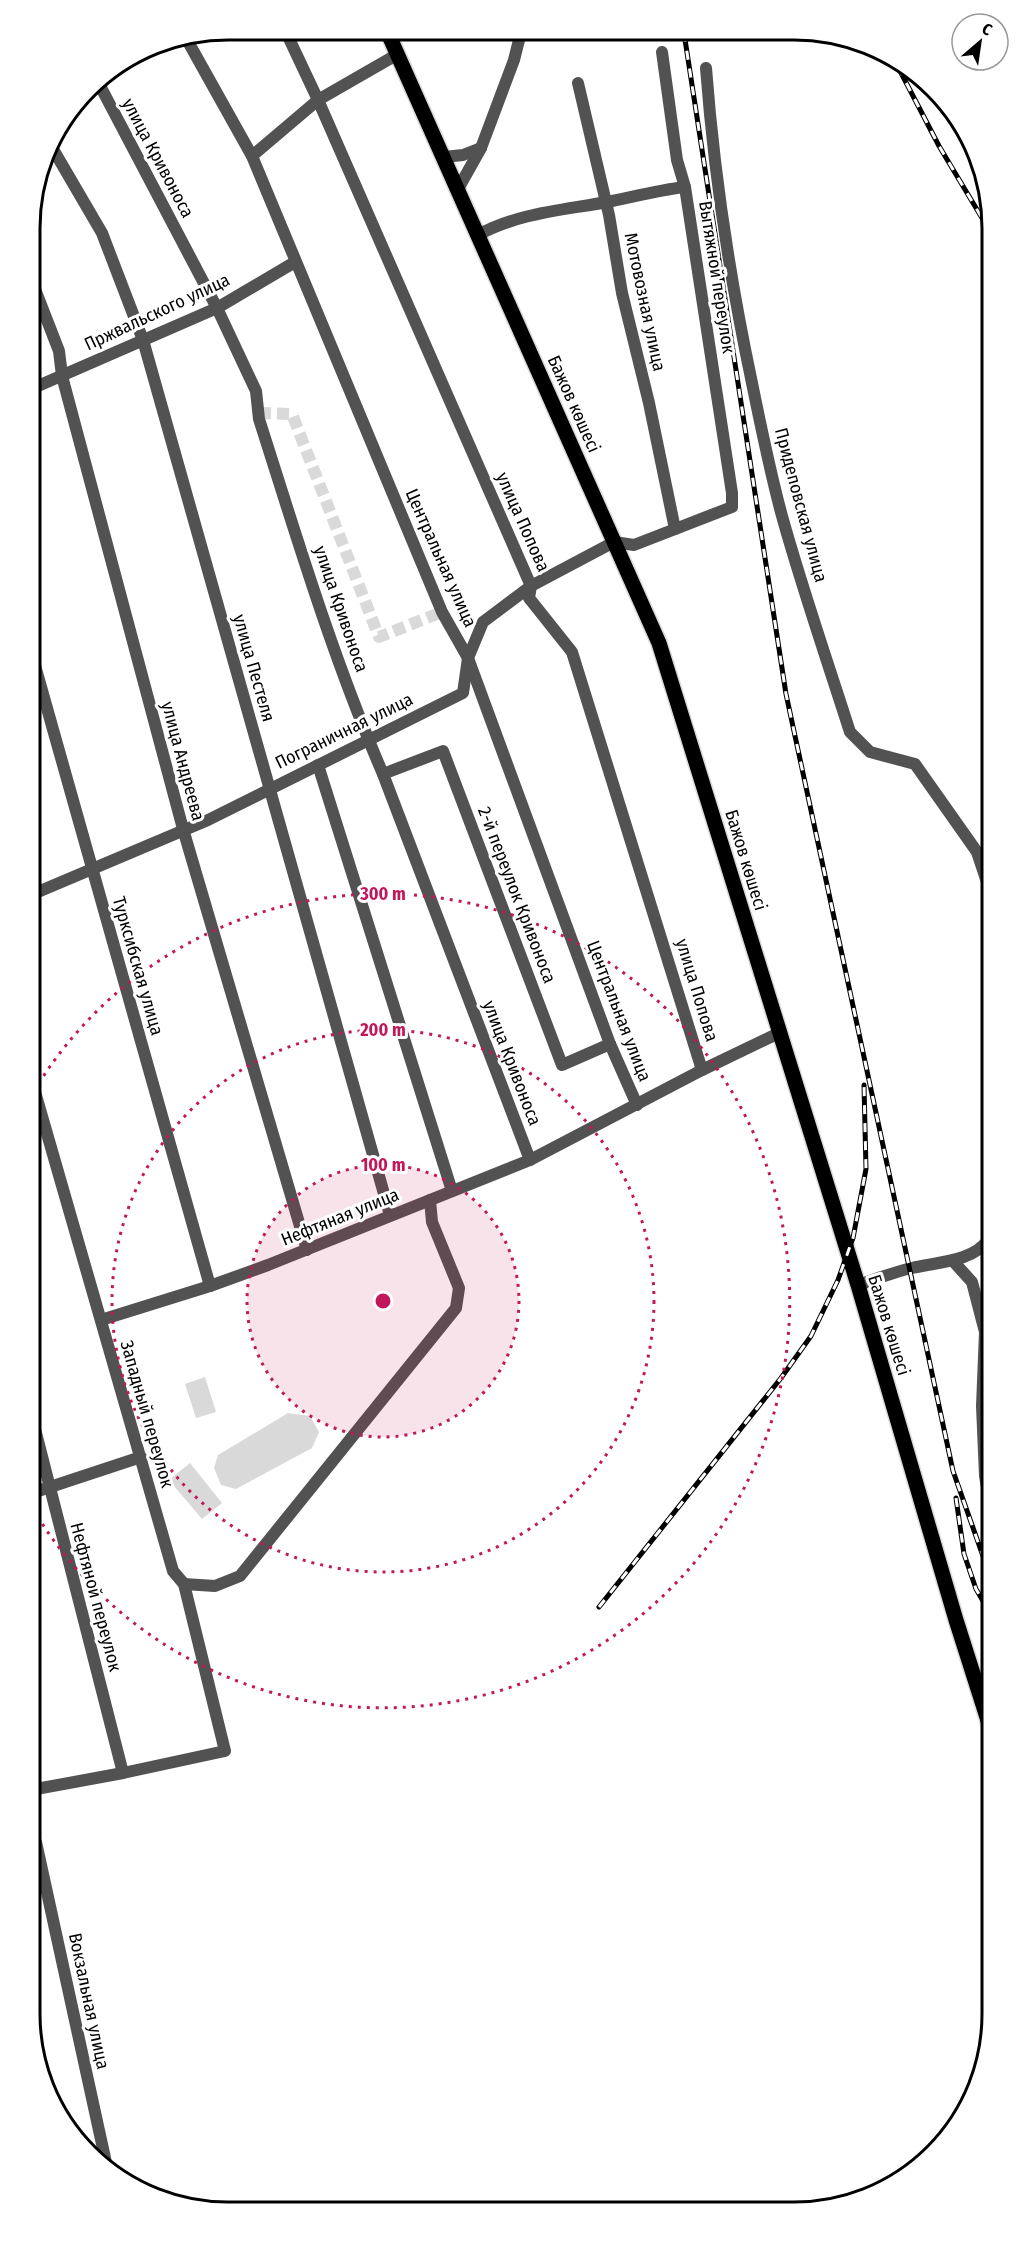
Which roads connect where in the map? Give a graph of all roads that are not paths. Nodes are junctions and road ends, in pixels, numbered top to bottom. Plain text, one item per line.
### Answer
1 (290, 41) edge
2 (392, 41) edge
3 (518, 41) edge
4 (190, 45) edge
5 (662, 52) dead end
6 (398, 54) junction
7 (706, 69) dead end
8 (578, 83) dead end
9 (102, 90) edge
10 (318, 99) junction
11 (481, 148) junction
12 (56, 154) edge
13 (463, 155) junction
14 (252, 156) junction
15 (444, 156) junction
16 (470, 166) junction
17 (685, 187) junction
18 (458, 189) junction
19 (605, 202) junction
20 (478, 235) junction
21 (295, 262) junction
22 (41, 305) edge
23 (217, 308) junction
24 (143, 340) junction
25 (62, 376) junction
26 (41, 385) edge
27 (675, 529) junction
28 (614, 542) junction
29 (531, 586) junction
30 (468, 658) junction
31 (41, 687) edge
32 (368, 739) junction
33 (318, 765) junction
34 (383, 774) junction
35 (268, 788) junction
36 (183, 829) junction
37 (982, 866) edge
38 (92, 870) junction
39 (41, 891) edge
40 (779, 1033) junction
41 (610, 1044) junction
42 (702, 1070) junction
43 (637, 1105) junction
44 (41, 1113) edge
45 (530, 1160) junction
46 (452, 1191) junction
47 (430, 1200) junction
48 (390, 1215) junction
49 (981, 1248) edge
50 (307, 1250) junction
51 (953, 1261) junction
52 (858, 1285) junction
53 (210, 1286) junction
54 (981, 1318) edge
55 (101, 1320) junction
56 (41, 1453) edge
57 (141, 1457) junction
58 (50, 1488) junction
59 (41, 1490) edge
60 (184, 1584) junction
61 (981, 1701) edge
62 (123, 1773) junction
63 (41, 1788) edge
64 (41, 1865) edge
65 (104, 2154) edge

1 - 10 street, улица Попова
2 - 6 main road, Бажов көшесі
3 - 11 street
4 - 14 street, Центральная улица
5 - 17 street, Вытяжной переулок
6 - 10 street
6 - 15 main road, Бажов көшесі
7 - 37 street, Придеповская улица
8 - 19 street, Мотовозная улица
9 - 23 street, улица Кривоноса
10 - 14 street
10 - 29 street, улица Попова
11 - 13 street
11 - 16 street
12 - 24 street, улица Пестеля
13 - 15 street
13 - 16 street
14 - 21 street, Центральная улица
15 - 18 main road, Бажов көшесі
16 - 18 street
17 - 19 street
17 - 27 street, Вытяжной переулок
18 - 20 main road, Бажов көшесі
19 - 20 street
19 - 27 street, Мотовозная улица
20 - 28 main road, Бажов көшесі
21 - 23 street, Пржвальского улица
21 - 30 street, Центральная улица
22 - 25 street, улица Андреева
23 - 24 street, Пржвальского улица
23 - 32 street, улица Кривоноса
24 - 25 street, Пржвальского улица
24 - 35 street, улица Пестеля
25 - 26 street, Пржвальского улица
25 - 36 street, улица Андреева
27 - 28 street
28 - 29 street, Пограничная улица
28 - 40 main road, Бажов көшесі
29 - 30 street, Пограничная улица
29 - 42 street, улица Попова
30 - 32 street, Пограничная улица
30 - 41 street, Центральная улица
31 - 38 street, Турксибская улица
32 - 33 street, Пограничная улица
32 - 34 street, улица Кривоноса
33 - 35 street, Пограничная улица
33 - 46 street
34 - 41 street, 2-й переулок Кривоноса
34 - 45 street, улица Кривоноса
35 - 36 street, Пограничная улица
35 - 48 street, улица Пестеля
36 - 38 street, Пограничная улица
36 - 50 street, улица Андреева
38 - 39 street, Пограничная улица
38 - 53 street, Турксибская улица
40 - 42 street, Нефтяная улица
40 - 52 main road, Бажов көшесі
41 - 43 street, Центральная улица
42 - 43 street, Нефтяная улица
43 - 45 street, Нефтяная улица
44 - 55 street, Западный переулок
45 - 46 street, Нефтяная улица
46 - 47 street, Нефтяная улица
47 - 48 street, Нефтяная улица
47 - 60 street
48 - 50 street, Нефтяная улица
49 - 51 street
50 - 53 street, Нефтяная улица
51 - 52 street
51 - 54 street
52 - 61 main road, Бажов көшесі
53 - 55 street, Нефтяная улица
55 - 57 street, Западный переулок
56 - 58 street, Нефтяной переулок
57 - 58 street
57 - 60 street, Западный переулок
58 - 59 street
58 - 62 street, Нефтяной переулок
60 - 62 street, Западный переулок
62 - 63 street
64 - 65 street, Вокзальная улица

